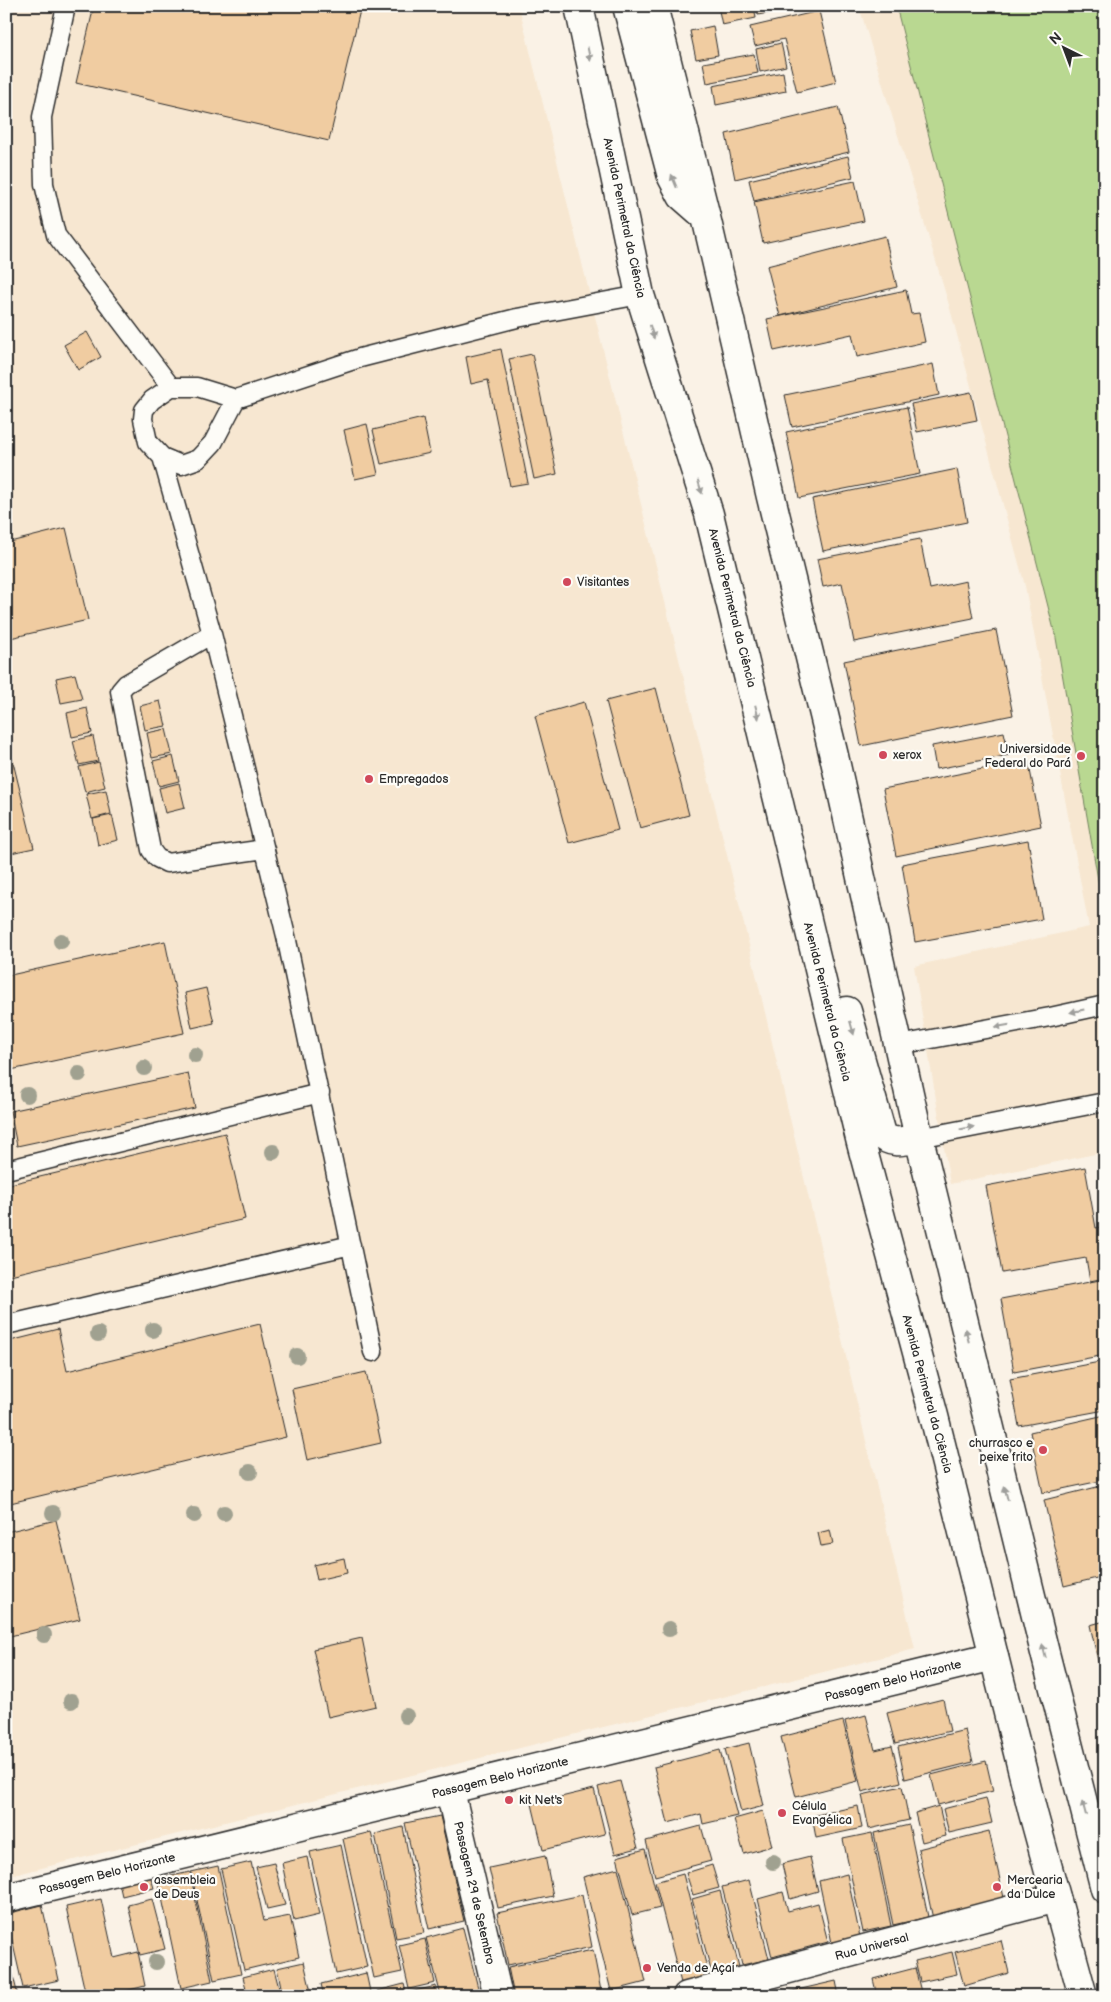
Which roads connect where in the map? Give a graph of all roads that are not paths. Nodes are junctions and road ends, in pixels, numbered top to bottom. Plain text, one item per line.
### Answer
1 (66, 6) edge
2 (579, 6) edge
3 (627, 6) edge
4 (653, 6) edge
5 (706, 216) junction
6 (640, 295) junction
7 (171, 387) junction
8 (236, 399) junction
9 (162, 457) junction
10 (212, 634) junction
11 (774, 782) junction
12 (264, 850) junction
13 (1105, 1006) edge
14 (899, 1045) junction
15 (320, 1093) junction
16 (1105, 1102) edge
17 (919, 1138) junction
18 (6, 1170) edge
19 (351, 1246) junction
20 (6, 1325) edge
21 (373, 1352) dead end
22 (994, 1656) junction
23 (450, 1791) junction
24 (1105, 1890) edge
25 (6, 1898) edge
26 (1056, 1898) junction
27 (498, 1996) edge
28 (687, 1996) edge
29 (1083, 1996) edge

1 - 7 lane
2 -> 6 main road, Avenida Perimetral da Ciência
5 -> 3 main road
4 - 5 main road
5 - 14 main road
6 - 8 lane
6 -> 11 main road, Avenida Perimetral da Ciência
7 - 8 lane
7 - 9 lane
8 - 9 lane
9 - 10 lane
10 - 12 lane
10 - 12 lane
11 -> 17 main road
11 - 22 main road, Avenida Perimetral da Ciência
12 - 15 lane
13 -> 14 lane
14 - 17 main road
15 - 18 lane
15 - 19 lane
17 -> 16 lane
24 -> 17 main road
19 - 20 lane
19 - 21 lane
22 - 23 main road, Passagem Belo Horizonte
22 - 26 main road, Avenida Perimetral da Ciência
23 - 25 main road, Passagem Belo Horizonte
23 - 27 main road, Passagem 29 de Setembro
26 - 28 main road, Rua Universal
26 - 29 main road, Avenida Perimetral da Ciência

